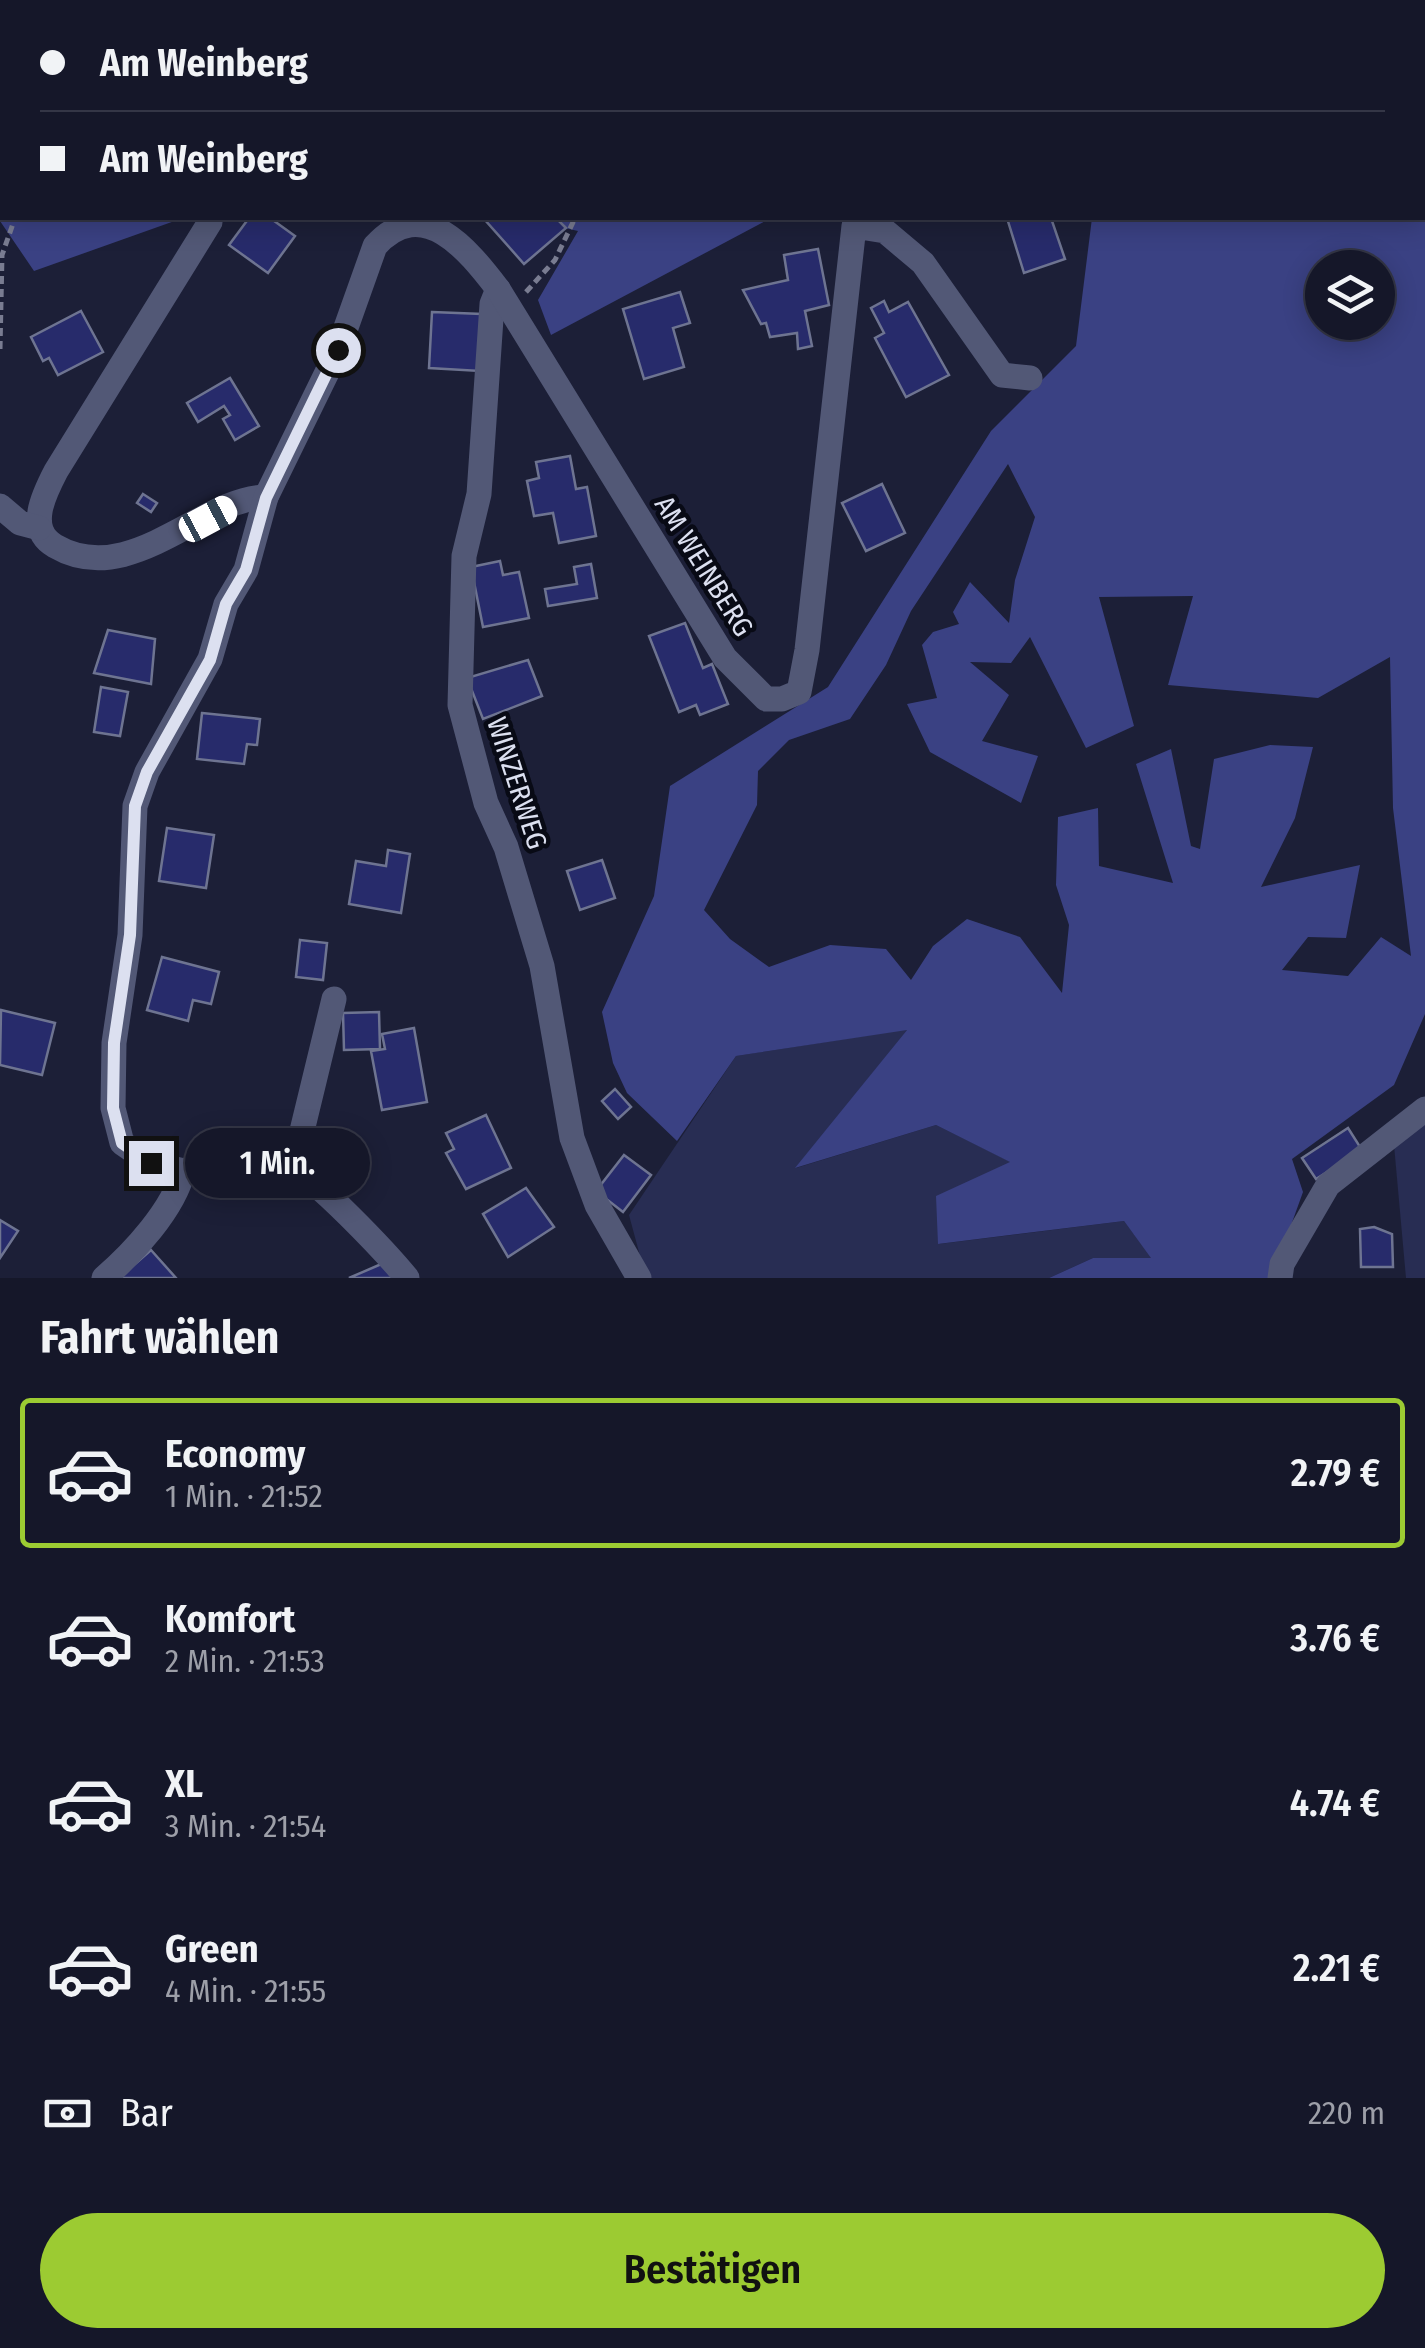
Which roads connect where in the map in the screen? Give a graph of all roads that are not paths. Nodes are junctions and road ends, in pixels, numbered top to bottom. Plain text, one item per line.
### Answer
1 (210, 222) dead end
2 (439, 225) edge
3 (504, 299) junction
4 (1030, 378) dead end
5 (266, 498) junction
6 (0, 506) edge
7 (40, 528) junction
8 (334, 999) dead end
9 (1425, 1110) edge
10 (293, 1168) junction
11 (183, 1172) junction
12 (104, 1278) edge
13 (406, 1278) edge
14 (639, 1278) edge
15 (1280, 1278) edge

1 - 7 street
2 - 3 street, AM WEINBERG
2 - 5 street, AM WEINBERG
3 - 4 street, AM WEINBERG
3 - 14 street, WINZERWEG
5 - 7 street
5 - 11 street, AM WEINBERG
6 - 7 street
8 - 10 street
9 - 15 street
10 - 11 street
10 - 13 street
11 - 12 street

